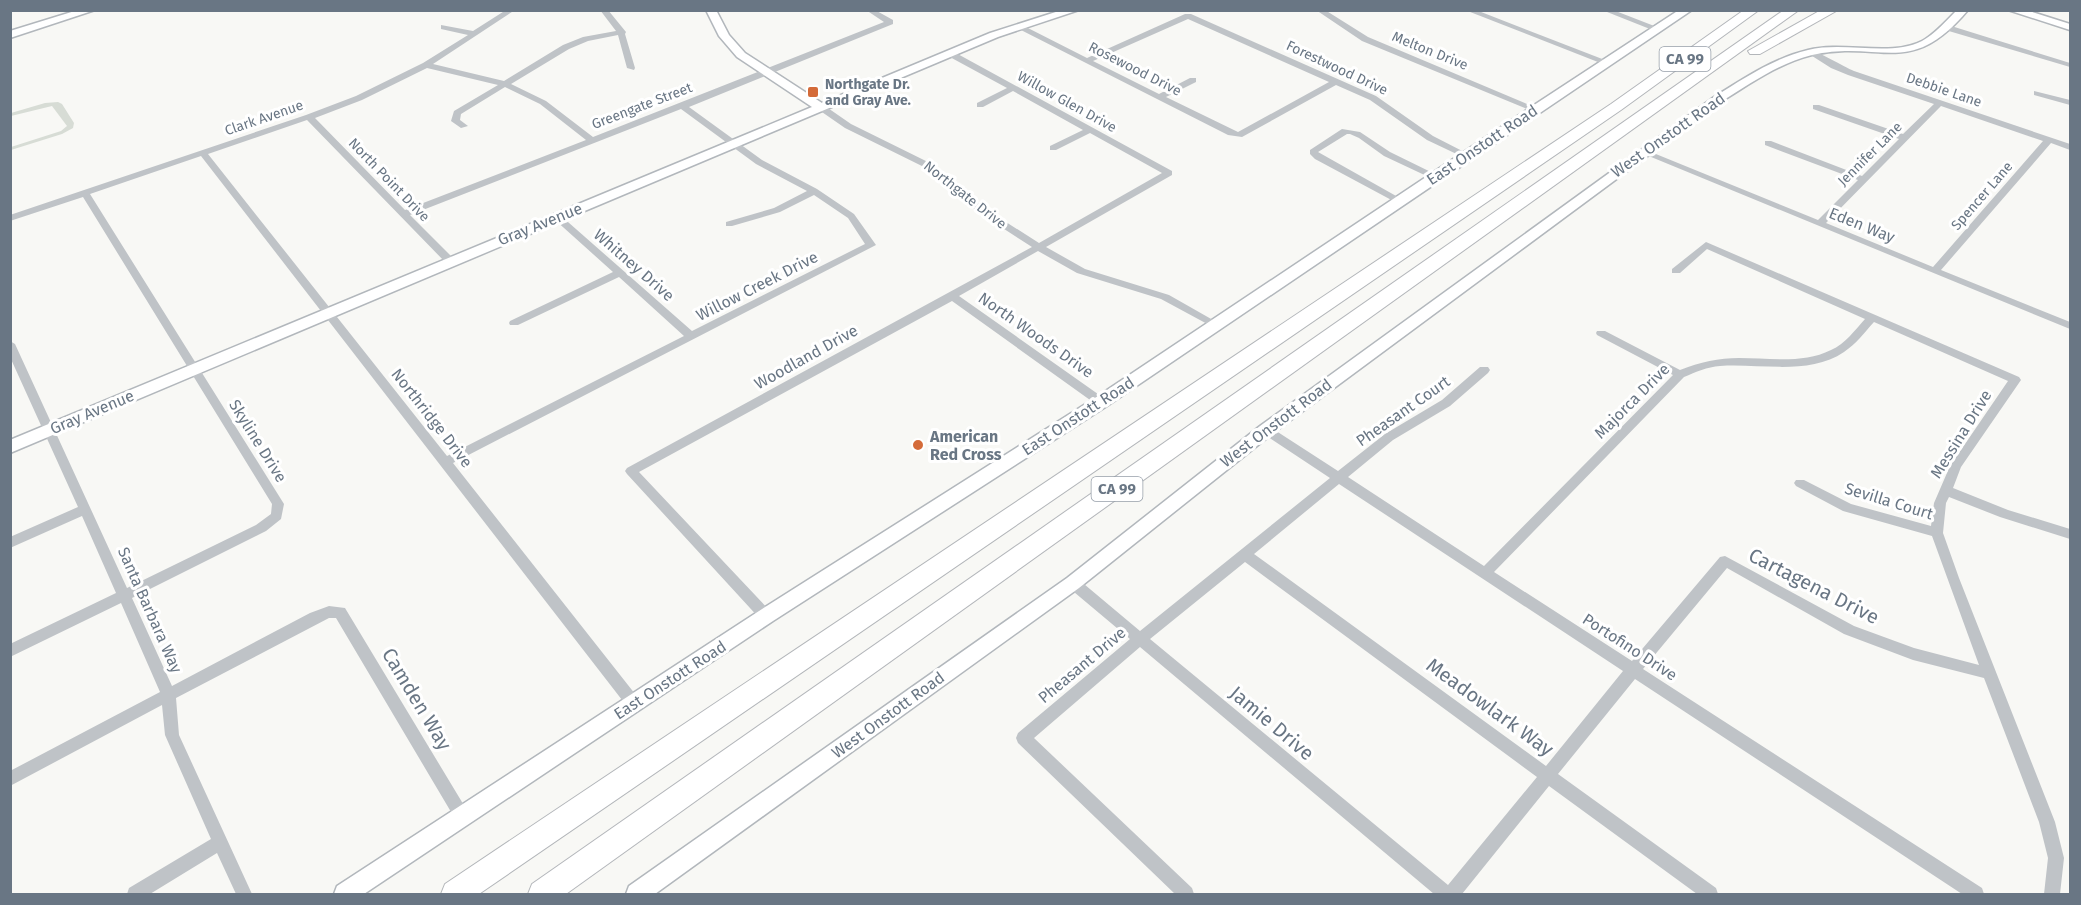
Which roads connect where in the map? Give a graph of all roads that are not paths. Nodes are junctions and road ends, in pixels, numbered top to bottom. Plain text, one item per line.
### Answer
1 (90, 10) edge
2 (512, 10) edge
3 (603, 10) edge
4 (711, 10) edge
5 (869, 10) edge
6 (1074, 10) edge
7 (1319, 10) edge
8 (1468, 10) edge
9 (1605, 10) edge
10 (1687, 10) edge
11 (1734, 10) edge
12 (1753, 10) edge
13 (1793, 10) edge
14 (1832, 10) edge
15 (1963, 10) edge
16 (2013, 10) edge
17 (2069, 25) edge
18 (444, 27) dead end
19 (1019, 27) junction
20 (1945, 27) junction
21 (1658, 29) junction
22 (622, 32) junction
23 (475, 34) junction
24 (10, 35) edge
25 (1812, 52) junction
26 (951, 54) junction
27 (1089, 60) junction
28 (1606, 62) junction
29 (426, 65) junction
30 (2070, 65) edge
31 (631, 68) dead end
32 (768, 74) junction
33 (1193, 80) dead end
34 (1336, 81) junction
35 (1693, 83) junction
36 (503, 84) junction
37 (1014, 88) junction
38 (2037, 93) dead end
39 (1160, 96) junction
40 (2070, 103) edge
41 (1939, 104) junction
42 (681, 105) junction
43 (980, 105) dead end
44 (1616, 106) junction
45 (1816, 107) dead end
46 (822, 108) junction
47 (1535, 109) junction
48 (309, 117) junction
49 (464, 126) dead end
50 (1090, 130) junction
51 (1905, 138) junction
52 (591, 140) junction
53 (2049, 140) junction
54 (1768, 143) dead end
55 (736, 145) junction
56 (2070, 147) edge
57 (1053, 148) dead end
58 (1643, 152) junction
59 (203, 153) junction
60 (1468, 156) junction
61 (1169, 173) joint
62 (1436, 177) junction
63 (1863, 179) junction
64 (814, 191) junction
65 (85, 193) junction
66 (1400, 201) junction
67 (404, 214) junction
68 (556, 217) junction
69 (10, 218) edge
70 (729, 224) dead end
71 (1820, 224) junction
72 (1038, 248) junction
73 (450, 261) junction
74 (1935, 271) junction
75 (1676, 272) dead end
76 (620, 273) junction
77 (952, 296) junction
78 (328, 312) junction
79 (1872, 318) junction
80 (514, 323) dead end
81 (1215, 324) junction
82 (2070, 325) edge
83 (1601, 333) dead end
84 (691, 336) junction
85 (12, 354) edge
86 (193, 369) junction
87 (1484, 370) dead end
88 (1680, 374) junction
89 (1101, 402) junction
90 (49, 430) junction
91 (1266, 430) junction
92 (10, 447) edge
93 (444, 462) junction
94 (1339, 478) junction
95 (1800, 483) dead end
96 (1945, 490) junction
97 (85, 509) junction
98 (1937, 533) junction
99 (2070, 534) edge
100 (10, 543) edge
101 (1245, 555) junction
102 (1485, 573) junction
103 (1073, 583) junction
104 (124, 595) junction
105 (766, 616) junction
106 (1139, 640) junction
107 (10, 651) edge
108 (1633, 670) junction
109 (1988, 673) junction
110 (169, 695) junction
111 (634, 704) junction
112 (1549, 776) junction
113 (10, 779) edge
114 (463, 817) junction
115 (220, 842) junction
116 (135, 894) edge
117 (244, 894) edge
118 (345, 894) edge
119 (455, 894) edge
120 (542, 894) edge
121 (637, 894) edge
122 (1186, 894) edge
123 (1446, 894) edge
124 (1452, 894) edge
125 (1710, 894) edge
126 (1976, 894) edge
127 (2052, 894) edge

1 - 24 street
2 - 23 street, Clark Avenue
3 - 22 street
4 - 32 street, Northgate Drive
5 - 32 street, Greengate Street
6 - 19 street, Gray Avenue
7 - 47 street, Melton Drive
8 - 28 street
9 - 21 street
10 - 21 street, East Onstott Road
11 - 44 highway
12 - 44 highway, CA 99
13 - 35 highway, CA 99
14 - 35 highway
15 - 20 street, West Onstott Road
16 - 17 street
18 - 23 street
19 - 26 street, Gray Avenue
19 - 27 street, Rosewood Drive
20 - 25 street, West Onstott Road
20 - 30 street
21 - 28 street, East Onstott Road
22 - 31 street
22 - 36 street
23 - 29 street, Clark Avenue
25 - 41 street, Debbie Lane
25 - 58 street, West Onstott Road
26 - 37 street, Willow Glen Drive
26 - 46 street, Gray Avenue
27 - 34 street, Forestwood Drive
27 - 39 street, Rosewood Drive
28 - 47 street, East Onstott Road
29 - 36 street
29 - 48 street, Clark Avenue
32 - 42 street, Greengate Street
32 - 46 street, Northgate Drive
33 - 39 street
34 - 39 street, Rosewood Drive
34 - 60 street, Forestwood Drive
35 - 120 highway, CA 99
36 - 49 street
36 - 52 street
37 - 43 street
37 - 50 street, Willow Glen Drive
38 - 40 street
41 - 51 street, Jennifer Lane
41 - 53 street, Debbie Lane
42 - 52 street, Greengate Street
42 - 55 street, Willow Creek Drive
44 - 119 highway, CA 99
45 - 51 street
46 - 55 street, Gray Avenue
46 - 72 street, Northgate Drive
47 - 60 street, East Onstott Road
48 - 59 street, Clark Avenue
48 - 67 street, North Point Drive
50 - 57 street
50 - 61 street, Willow Glen Drive
51 - 63 street, Jennifer Lane
52 - 67 street, Greengate Street
53 - 56 street, Debbie Lane
53 - 74 street, Spencer Lane
54 - 63 street
55 - 64 street, Willow Creek Drive
55 - 68 street, Gray Avenue
58 - 71 street, Eden Way
58 - 91 street, West Onstott Road
59 - 65 street, Clark Avenue
59 - 78 street, Northridge Drive
60 - 62 street, East Onstott Road
61 - 72 street, Woodland Drive
62 - 66 street, East Onstott Road
62 - 66 street
63 - 71 street, Jennifer Lane
64 - 70 street
64 - 84 street, Willow Creek Drive
65 - 69 street, Clark Avenue
65 - 86 street, Skyline Drive
66 - 81 street, East Onstott Road
67 - 73 street, North Point Drive
68 - 73 street, Gray Avenue
68 - 76 street, Whitney Drive
71 - 74 street, Eden Way
72 - 77 street, Woodland Drive
72 - 81 street, Northgate Drive
73 - 78 street, Gray Avenue
74 - 82 street, Eden Way
75 - 79 street, Messina Drive
76 - 80 street
76 - 84 street, Whitney Drive
77 - 89 street, North Woods Drive
77 - 105 street, Woodland Drive
78 - 86 street, Gray Avenue
78 - 93 street, Northridge Drive
79 - 88 street, Majorca Drive
79 - 96 street, Messina Drive
81 - 89 street, East Onstott Road
83 - 88 street
84 - 93 street, Willow Creek Drive
85 - 90 street, Santa Barbara Way
86 - 90 street, Gray Avenue
86 - 104 street, Skyline Drive
87 - 94 street, Pheasant Court
88 - 102 street, Majorca Drive
89 - 105 street, East Onstott Road
90 - 92 street, Gray Avenue
90 - 97 street, Santa Barbara Way
91 - 94 street, Portofino Drive
91 - 103 street, West Onstott Road
93 - 111 street, Northridge Drive
94 - 101 street, Pheasant Drive
94 - 102 street, Portofino Drive
95 - 98 street, Sevilla Court
96 - 98 street, Messina Drive
96 - 99 street
97 - 100 street
97 - 104 street, Santa Barbara Way
98 - 109 street, Messina Drive
101 - 106 street, Pheasant Drive
101 - 112 street, Meadowlark Way
102 - 108 street, Portofino Drive
103 - 106 street, Jamie Drive
103 - 121 street, West Onstott Road
104 - 107 street, Skyline Drive
104 - 110 street, Santa Barbara Way
105 - 111 street, East Onstott Road
106 - 122 street, Pheasant Drive
106 - 123 street, Jamie Drive
108 - 109 street, Cartagena Drive
108 - 112 street, Cartagena Drive
108 - 126 street, Portofino Drive
109 - 127 street, Messina Drive
110 - 113 street
110 - 114 street, Camden Way
110 - 115 street, Santa Barbara Way
111 - 114 street, East Onstott Road
112 - 124 street, Cartagena Drive
112 - 125 street, Meadowlark Way
114 - 118 street, East Onstott Road
115 - 116 street
115 - 117 street, Santa Barbara Way

